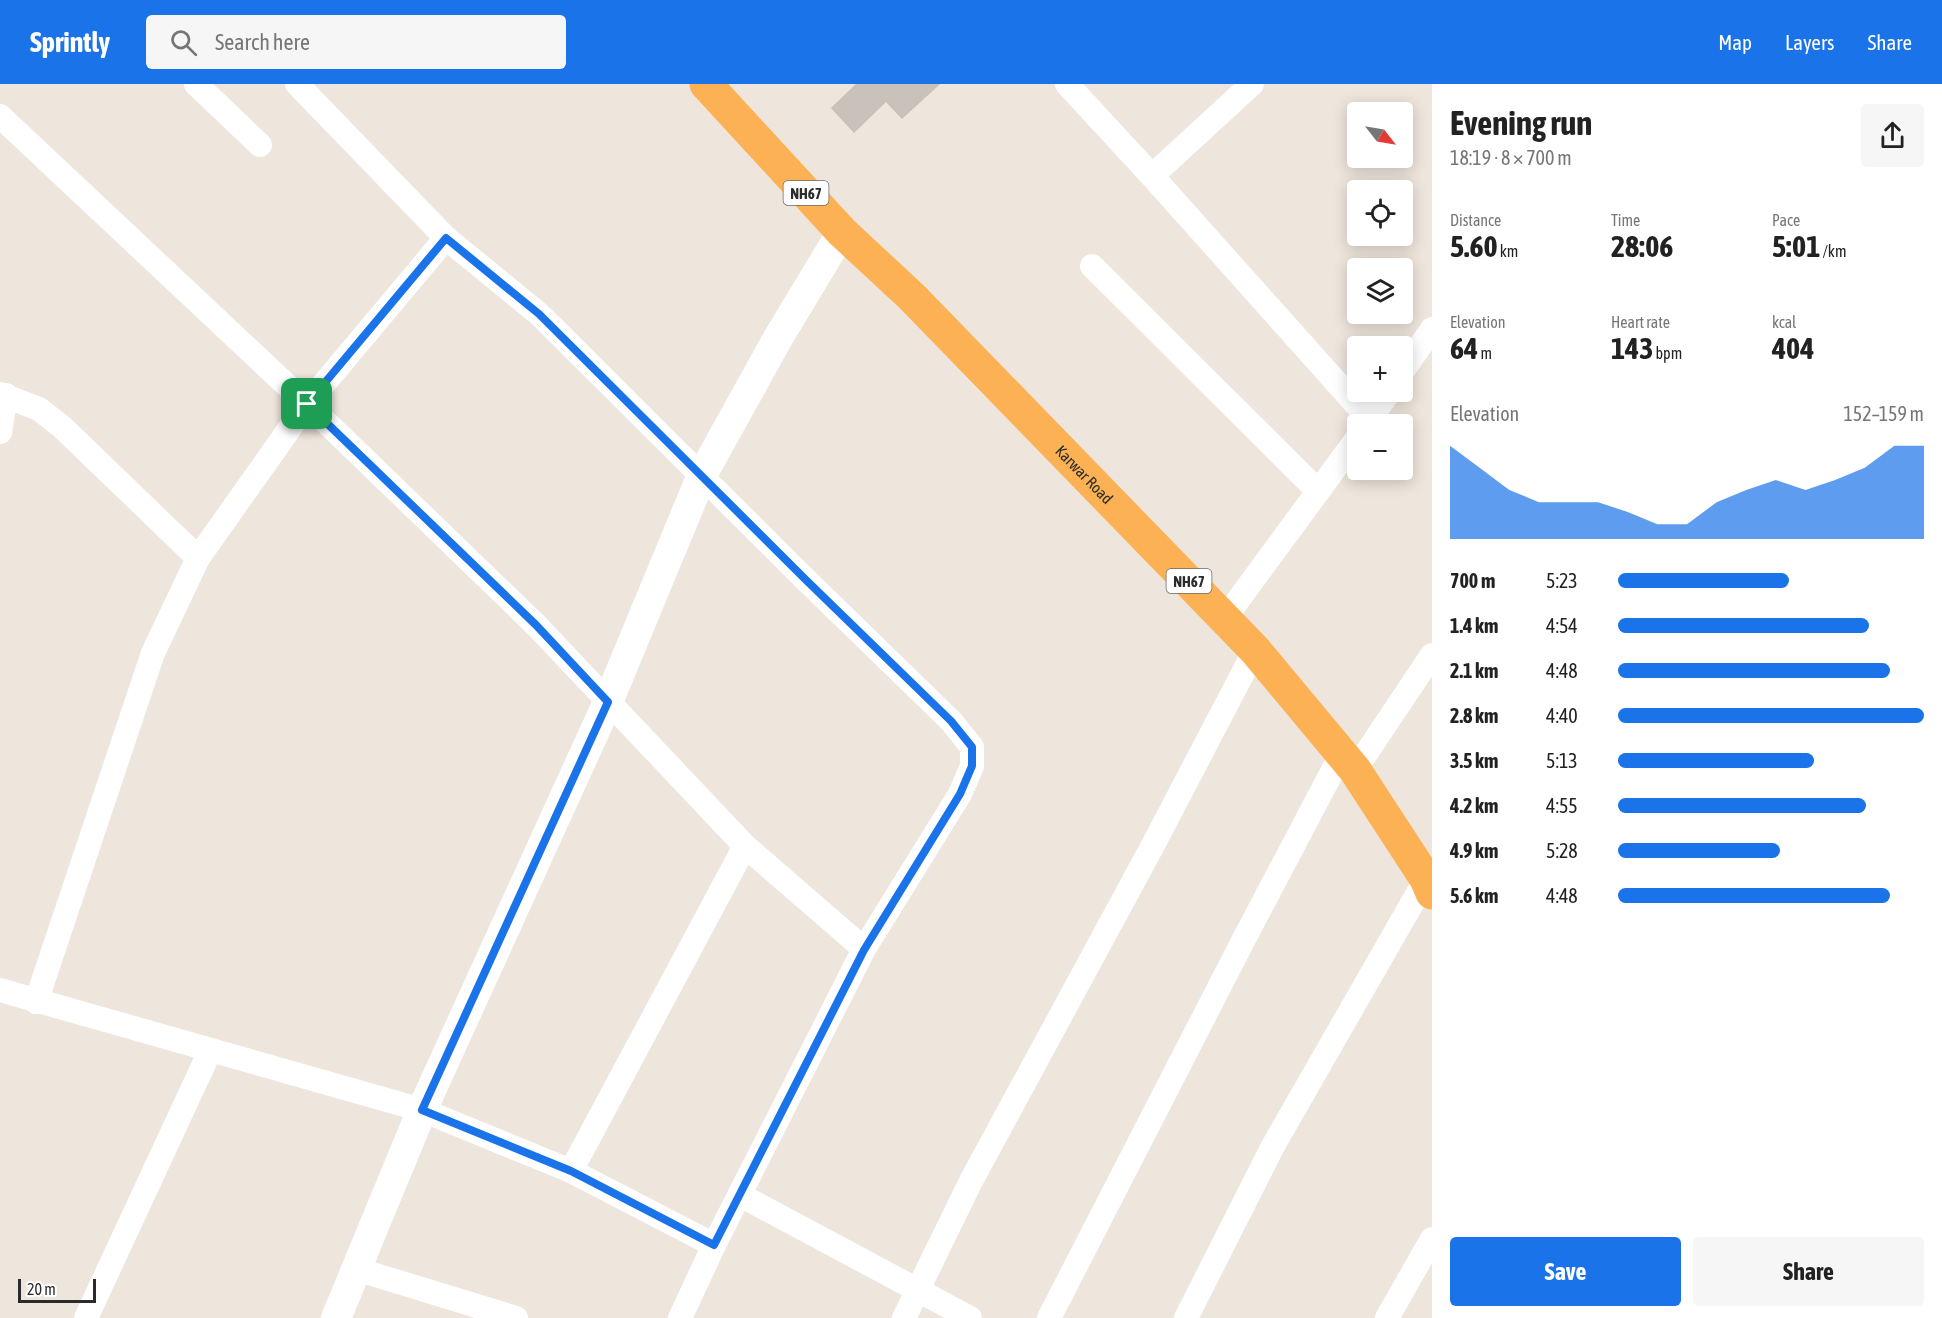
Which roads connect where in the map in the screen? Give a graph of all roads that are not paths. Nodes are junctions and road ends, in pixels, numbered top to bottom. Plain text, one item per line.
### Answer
1 (196, 84) edge
2 (297, 84) edge
3 (706, 84) edge
4 (1066, 84) edge
5 (1252, 84) edge
6 (0, 116) edge
7 (260, 145) dead end
8 (1152, 176) junction
9 (842, 232) junction
10 (446, 238) junction
11 (1092, 266) dead end
12 (1432, 329) edge
13 (1413, 356) edge
14 (3, 394) edge
15 (307, 404) junction
16 (1354, 414) edge
17 (0, 432) edge
18 (1347, 452) edge
19 (702, 475) junction
20 (1318, 491) junction
21 (198, 558) junction
22 (1225, 618) junction
23 (1256, 650) junction
24 (1432, 655) edge
25 (608, 702) junction
26 (1349, 761) junction
27 (745, 846) junction
28 (1429, 886) edge
29 (864, 950) junction
30 (0, 990) edge
31 (36, 1002) junction
32 (210, 1051) junction
33 (422, 1110) junction
34 (571, 1171) junction
35 (740, 1196) junction
36 (1432, 1239) edge
37 (714, 1245) junction
38 (356, 1269) junction
39 (918, 1292) junction
40 (86, 1318) edge
41 (336, 1318) edge
42 (516, 1318) edge
43 (680, 1318) edge
44 (904, 1318) edge
45 (970, 1318) edge
46 (1049, 1318) edge
47 (1186, 1318) edge
48 (1387, 1318) edge

1 - 7 street
2 - 10 street
3 - 9 highway, Karwar Road / NH67
4 - 8 street
5 - 8 street
6 - 15 street
8 - 16 street
9 - 19 street
9 - 22 highway, Karwar Road / NH67
10 - 15 street
10 - 19 street
11 - 20 street
12 - 13 street
14 - 17 street
14 - 21 street
15 - 21 street
15 - 25 street
18 - 20 street
19 - 25 street
19 - 29 street
20 - 22 street
21 - 31 street
22 - 23 highway, Karwar Road / NH67
23 - 26 highway, Karwar Road / NH67
23 - 39 street
24 - 26 street
25 - 27 street
25 - 33 street
26 - 28 highway, Karwar Road / NH67
26 - 46 street
27 - 29 street
27 - 34 street
28 - 47 street
29 - 35 street
30 - 31 street
31 - 32 street
32 - 33 street
32 - 40 street
33 - 34 street
33 - 38 street
34 - 37 street
35 - 37 street
35 - 39 street
36 - 48 street
37 - 43 street
38 - 41 street
38 - 42 street
39 - 44 street
39 - 45 street

